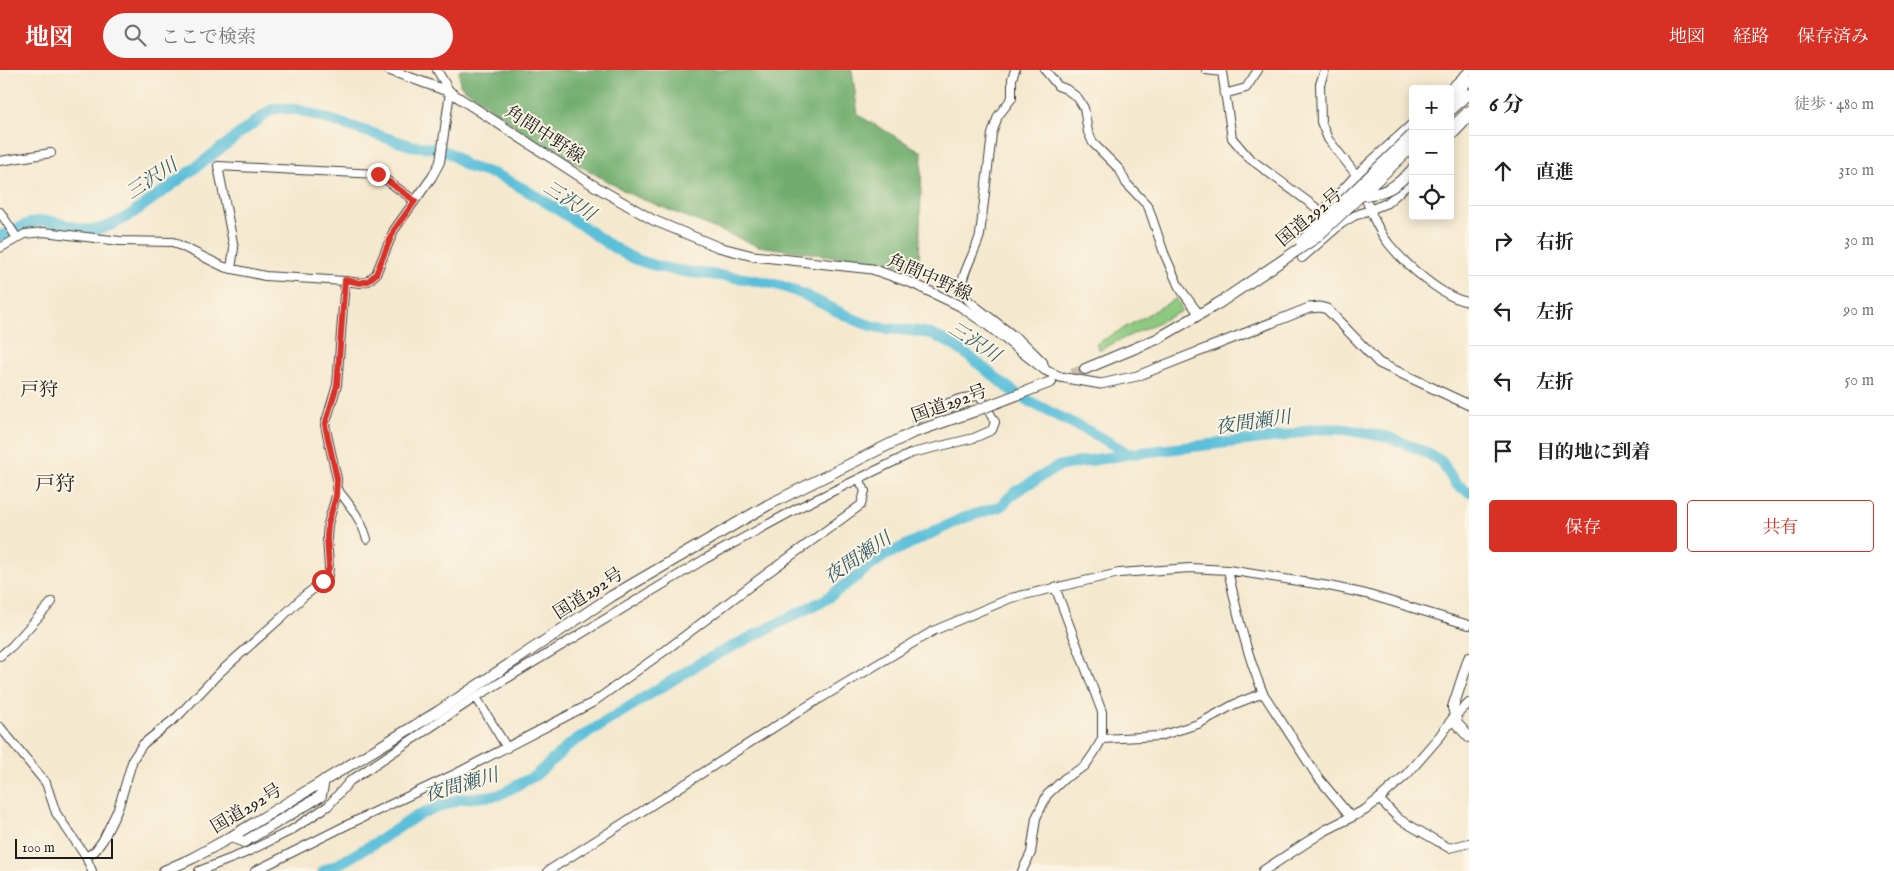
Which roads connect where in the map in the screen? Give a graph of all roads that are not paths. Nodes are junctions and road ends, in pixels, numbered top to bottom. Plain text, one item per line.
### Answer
1 (389, 70) edge
2 (437, 70) edge
3 (1014, 70) edge
4 (1045, 70) edge
5 (1206, 70) edge
6 (1258, 70) edge
7 (1325, 70) edge
8 (1466, 74) edge
9 (1454, 85) edge
10 (450, 92) junction
11 (1454, 92) edge
12 (1224, 94) junction
13 (1469, 94) edge
14 (1454, 107) edge
15 (1469, 111) edge
16 (1469, 118) edge
17 (1454, 125) edge
18 (1409, 127) edge
19 (1454, 134) edge
20 (1409, 138) edge
21 (1409, 150) edge
22 (51, 153) dead end
23 (0, 161) edge
24 (1409, 172) edge
25 (1357, 174) junction
26 (1409, 184) edge
27 (1359, 196) junction
28 (415, 201) junction
29 (1370, 210) junction
30 (0, 212) edge
31 (16, 237) junction
32 (0, 248) edge
33 (1302, 258) dead end
34 (1283, 260) junction
35 (231, 269) junction
36 (345, 280) junction
37 (1469, 302) edge
38 (1199, 314) junction
39 (1085, 369) tunnel mouth
40 (1045, 370) junction
41 (1051, 382) tunnel mouth
42 (1469, 405) edge
43 (916, 419) dead end
44 (859, 479) junction
45 (336, 488) junction
46 (367, 539) dead end
47 (1228, 570) junction
48 (1056, 587) junction
49 (52, 602) dead end
50 (1469, 625) edge
51 (0, 656) edge
52 (1469, 658) edge
53 (1263, 693) junction
54 (476, 697) junction
55 (1469, 703) edge
56 (1454, 717) junction
57 (0, 727) edge
58 (1469, 736) edge
59 (1102, 739) junction
60 (507, 748) junction
61 (1379, 799) junction
62 (1350, 816) junction
63 (1469, 842) edge
64 (86, 857) junction
65 (92, 871) edge
66 (164, 871) edge
67 (200, 871) edge
68 (255, 871) edge
69 (548, 871) edge
70 (1022, 871) edge
71 (1263, 871) edge

1 - 10 main road, 角間中野線
2 - 10 street
3 - 40 street
4 - 38 street
5 - 12 street
6 - 12 street
7 - 25 street
8 - 9 street
8 - 11 highway
10 - 28 street
10 - 40 main road, 角間中野線
12 - 25 street
13 - 14 highway
15 - 17 highway
16 - 19 street
18 - 25 street
20 - 34 highway, bridge
21 - 27 highway, 国道292号, bridge
22 - 23 street
24 - 27 highway, bridge
25 - 29 street
26 - 29 street
27 - 34 highway, 国道292号, bridge
28 - 35 street
28 - 36 street
29 - 33 street
29 - 37 street
30 - 31 street
31 - 32 street
31 - 35 street
34 - 38 highway, 国道292号, bridge
35 - 36 street
36 - 45 street
38 - 39 highway, 国道292号
40 - 42 main road, 角間中野線
41 - 66 highway, 国道292号, bridge
43 - 44 street
44 - 54 street
44 - 60 street
45 - 46 street
45 - 64 street
47 - 48 street
47 - 50 street
47 - 53 street
48 - 59 street
48 - 69 street
49 - 51 street
52 - 56 highway
53 - 59 street
53 - 62 street
54 - 60 street
54 - 67 street
55 - 56 street
56 - 58 highway
56 - 61 main road
57 - 64 street
59 - 70 street
60 - 68 street
61 - 62 main road
61 - 63 street
62 - 71 main road
64 - 65 street

